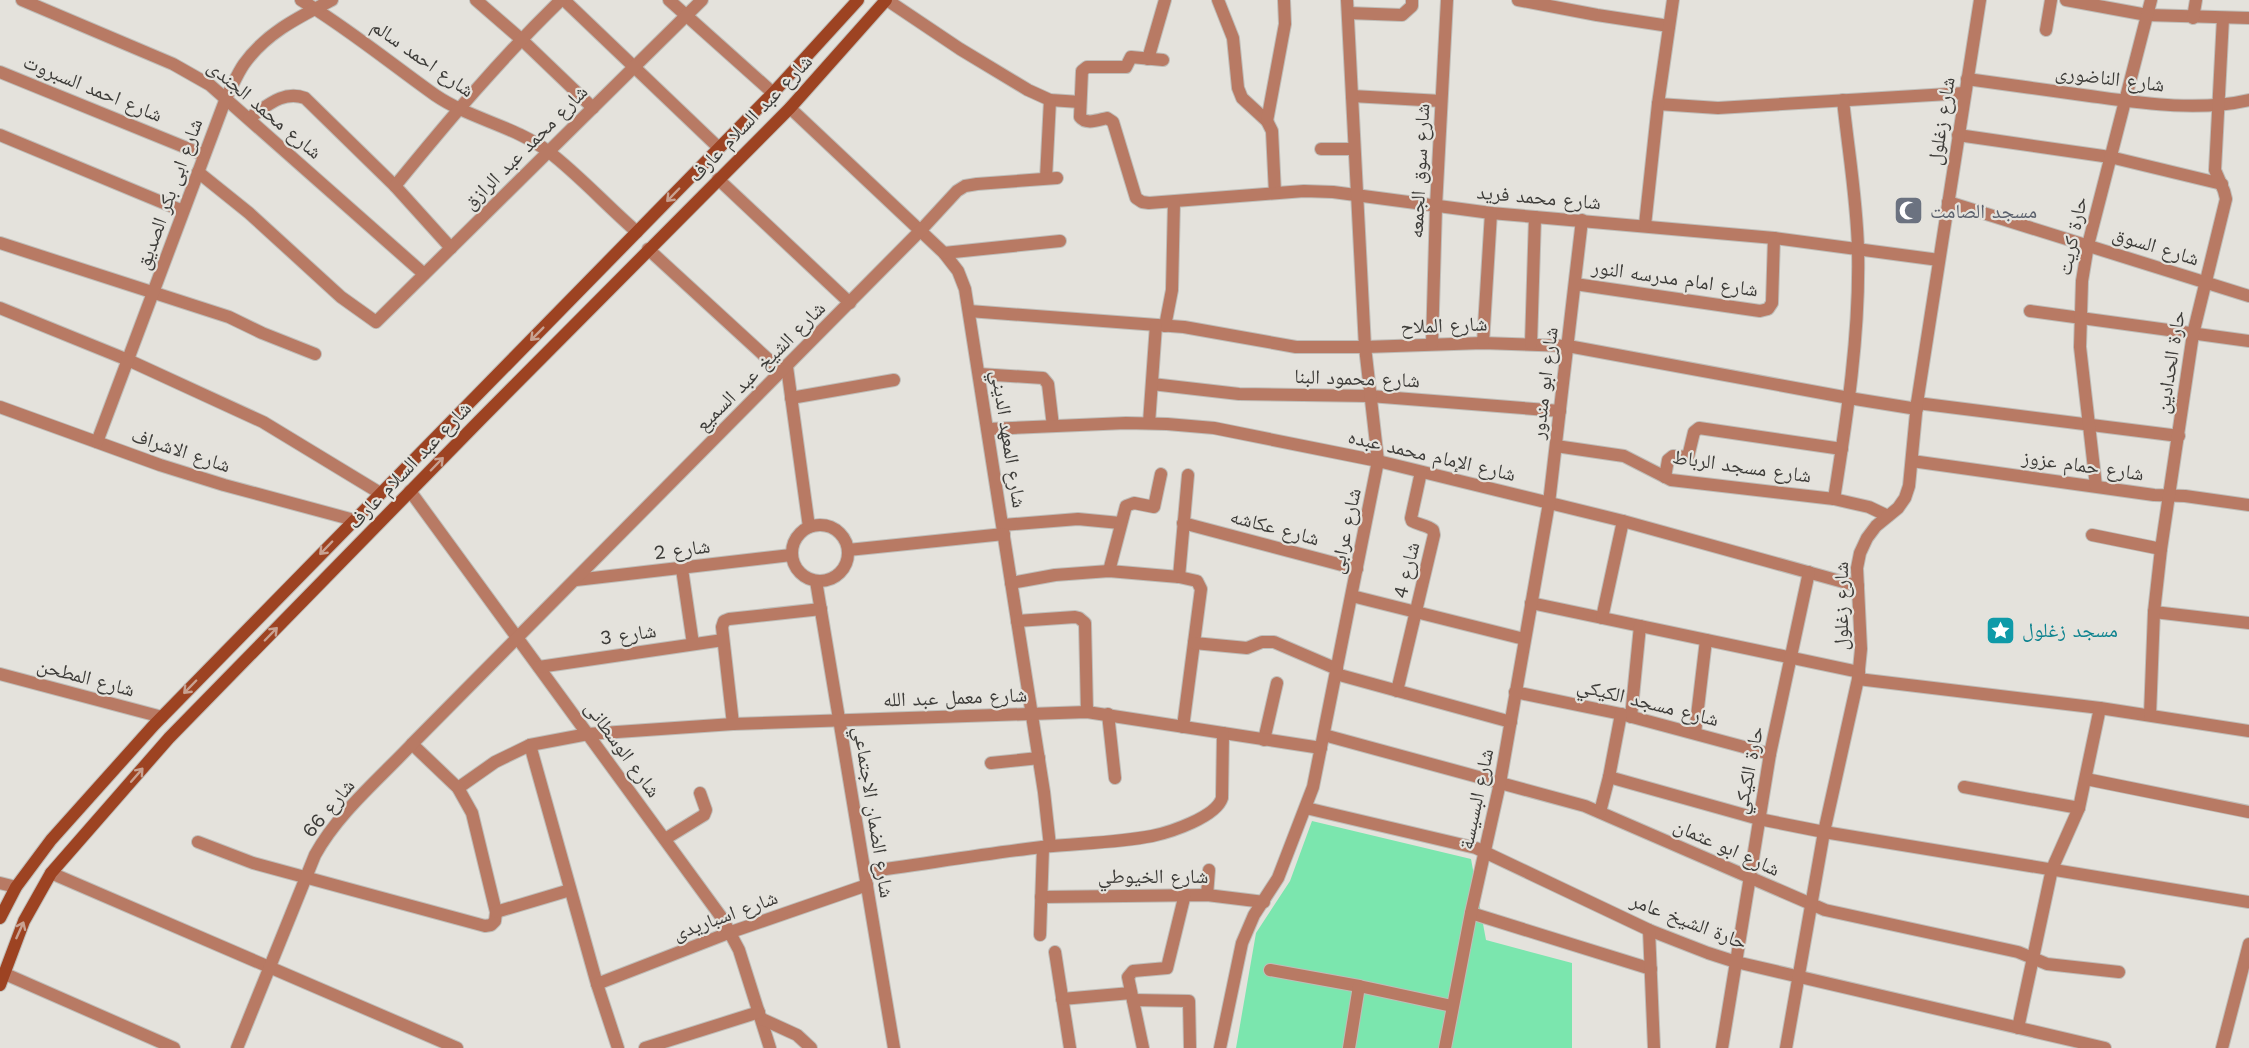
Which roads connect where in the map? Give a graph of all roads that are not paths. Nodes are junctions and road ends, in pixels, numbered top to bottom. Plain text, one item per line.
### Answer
1 (22, 0) edge
2 (301, 0) edge
3 (332, 0) edge
4 (476, 0) edge
5 (563, 0) edge
6 (669, 0) edge
7 (702, 0) edge
8 (858, 0) edge
9 (886, 0) edge
10 (1165, 0) edge
11 (1218, 0) edge
12 (1284, 0) edge
13 (1347, 0) edge
14 (1412, 0) edge
15 (1447, 0) edge
16 (1518, 0) edge
17 (1674, 0) edge
18 (1980, 0) edge
19 (2051, 0) edge
20 (2066, 0) edge
21 (2151, 0) edge
22 (2196, 0) edge
23 (315, 9) junction
24 (1348, 14) junction
25 (687, 15) junction
26 (2147, 15) junction
27 (2193, 18) junction
28 (2223, 18) junction
29 (2249, 18) edge
30 (1669, 26) junction
31 (2046, 30) dead end
32 (521, 39) junction
33 (1148, 59) junction
34 (1163, 60) dead end
35 (634, 67) junction
36 (0, 72) edge
37 (1967, 79) junction
38 (773, 93) junction
39 (1965, 93) junction
40 (1352, 96) junction
41 (226, 98) junction
42 (1050, 100) junction
43 (1843, 100) junction
44 (2249, 100) edge
45 (1441, 101) junction
46 (2125, 101) junction
47 (1080, 102) junction
48 (1658, 104) junction
49 (2219, 105) junction
50 (457, 108) junction
51 (593, 108) junction
52 (790, 108) junction
53 (249, 118) junction
54 (1267, 122) junction
55 (0, 135) edge
56 (1958, 135) junction
57 (719, 148) junction
58 (1321, 149) dead end
59 (1354, 149) junction
60 (548, 152) junction
61 (204, 155) junction
62 (2110, 157) junction
63 (198, 172) junction
64 (718, 179) junction
65 (2222, 184) junction
66 (395, 186) junction
67 (1275, 193) junction
68 (1356, 195) junction
69 (1174, 202) junction
70 (1948, 202) junction
71 (1436, 206) junction
72 (183, 211) junction
73 (1491, 213) junction
74 (1534, 217) junction
75 (1582, 220) junction
76 (1645, 225) junction
77 (921, 230) junction
78 (637, 232) junction
79 (1774, 238) junction
80 (1060, 241) dead end
81 (0, 243) edge
82 (2088, 245) junction
83 (451, 248) junction
84 (648, 249) junction
85 (1858, 250) junction
86 (944, 253) junction
87 (1939, 260) junction
88 (424, 274) junction
89 (2204, 282) junction
90 (1575, 284) junction
91 (153, 292) junction
92 (2249, 296) edge
93 (850, 303) junction
94 (0, 308) edge
95 (969, 311) junction
96 (2030, 311) dead end
97 (2079, 317) junction
98 (1161, 325) junction
99 (2193, 334) junction
100 (2249, 341) edge
101 (1483, 343) junction
102 (1432, 344) junction
103 (1531, 344) junction
104 (1568, 346) junction
105 (1365, 348) junction
106 (315, 354) dead end
107 (128, 360) junction
108 (784, 369) junction
109 (979, 374) junction
110 (894, 380) dead end
111 (1152, 384) junction
112 (1370, 396) junction
113 (791, 398) junction
114 (1849, 398) junction
115 (1917, 406) junction
116 (0, 407) edge
117 (1560, 411) junction
118 (1149, 423) junction
119 (2089, 424) junction
120 (1053, 426) junction
121 (988, 429) junction
122 (2179, 436) junction
123 (97, 442) junction
124 (1556, 446) junction
125 (1842, 449) junction
126 (1378, 461) junction
127 (1912, 461) junction
128 (1421, 472) junction
129 (1161, 474) dead end
130 (1188, 475) dead end
131 (1665, 477) junction
132 (2096, 486) junction
133 (411, 491) junction
134 (380, 493) junction
135 (2169, 496) junction
136 (1834, 499) junction
137 (1549, 503) junction
138 (2249, 505) edge
139 (1888, 516) junction
140 (354, 520) junction
141 (1623, 521) junction
142 (1120, 523) junction
143 (1183, 523) junction
144 (808, 527) junction
145 (1003, 529) junction
146 (2092, 535) dead end
147 (2161, 549) junction
148 (848, 550) junction
149 (791, 555) junction
150 (682, 569) junction
151 (1357, 569) junction
152 (1109, 571) junction
153 (1809, 572) junction
154 (1179, 577) junction
155 (576, 580) junction
156 (816, 581) junction
157 (1011, 583) junction
158 (1858, 586) junction
159 (1352, 596) junction
160 (1531, 603) junction
161 (821, 609) junction
162 (1415, 612) junction
163 (2154, 612) junction
164 (1602, 618) junction
165 (1017, 621) junction
166 (2249, 623) edge
167 (1640, 626) junction
168 (518, 638) junction
169 (1524, 639) junction
170 (723, 640) junction
171 (1706, 640) junction
172 (1194, 643) junction
173 (693, 644) junction
174 (1790, 658) junction
175 (539, 667) junction
176 (1337, 671) junction
177 (0, 674) edge
178 (1858, 676) junction
179 (1277, 683) dead end
180 (1397, 691) junction
181 (1515, 692) junction
182 (2100, 708) junction
183 (1087, 712) junction
184 (1032, 714) junction
185 (1108, 714) junction
186 (2150, 715) junction
187 (1626, 716) junction
188 (158, 721) junction
189 (840, 721) junction
190 (1511, 722) junction
191 (733, 724) junction
192 (1183, 727) junction
193 (2249, 731) edge
194 (1695, 733) junction
195 (588, 734) junction
196 (1223, 734) junction
197 (1324, 735) junction
198 (169, 738) junction
199 (1264, 740) junction
200 (412, 744) junction
201 (530, 745) junction
202 (1321, 748) junction
203 (1770, 754) junction
204 (1039, 758) junction
205 (991, 763) dead end
206 (1610, 777) junction
207 (1114, 778) dead end
208 (2086, 779) junction
209 (1500, 783) junction
210 (458, 788) junction
211 (1964, 788) dead end
212 (700, 793) dead end
213 (1306, 808) junction
214 (2079, 808) junction
215 (1600, 812) junction
216 (2249, 812) edge
217 (1759, 819) junction
218 (1824, 832) junction
219 (665, 840) junction
220 (198, 842) dead end
221 (1047, 847) junction
222 (1485, 852) junction
223 (2052, 869) junction
224 (1209, 870) dead end
225 (864, 872) junction
226 (51, 873) junction
227 (305, 878) junction
228 (1749, 878) junction
229 (0, 883) edge
230 (867, 885) junction
231 (16, 887) junction
232 (570, 890) junction
233 (1185, 894) junction
234 (1207, 895) junction
235 (1041, 897) junction
236 (1264, 902) junction
237 (2249, 902) edge
238 (1810, 904) junction
239 (496, 912) junction
240 (1471, 913) junction
241 (0, 918) edge
242 (1649, 930) junction
243 (731, 932) junction
244 (1040, 935) dead end
245 (2249, 944) edge
246 (1055, 952) dead end
247 (2033, 958) junction
248 (1736, 962) junction
249 (269, 967) junction
250 (1651, 969) junction
251 (1270, 970) dead end
252 (2119, 972) dead end
253 (1797, 977) junction
254 (2, 979) edge
255 (597, 984) junction
256 (1359, 986) junction
257 (1132, 997) junction
258 (1062, 999) junction
259 (1452, 1006) junction
260 (761, 1016) junction
261 (2018, 1028) junction
262 (687, 1042) edge
263 (174, 1048) edge
264 (237, 1048) edge
265 (457, 1048) edge
266 (618, 1048) edge
267 (645, 1048) edge
268 (770, 1048) edge
269 (811, 1048) edge
270 (894, 1048) edge
271 (1070, 1048) edge
272 (1143, 1048) edge
273 (1190, 1048) edge
274 (1220, 1048) edge
275 (1349, 1048) edge
276 (1445, 1048) edge
277 (1654, 1048) edge
278 (1722, 1048) edge
279 (1786, 1048) edge
280 (2105, 1048) edge
281 (2222, 1048) edge

1 - 41 street, شارع محمد الجندى
2 - 23 street, شارع احمد سالم
3 - 23 street, شارع ابى بكر الصديق
4 - 32 street
5 - 32 street
5 - 35 street
6 - 25 street
7 - 25 street, شارع محمد عبد الرازق
8 - 38 street, شارع عبد السلام عارف
9 - 42 street
9 - 52 street, شارع عبد السلام عارف
10 - 33 street
11 - 54 street
12 - 54 street
13 - 24 street, شارع عرابى
14 - 24 street
15 - 45 street, شارع سوق الجمعه
16 - 30 street
17 - 30 street
18 - 37 street, شارع زغلول
19 - 31 street
20 - 26 street
21 - 26 street, حارة كريت
22 - 27 street
23 - 41 street, شارع ابى بكر الصديق
23 - 50 street, شارع احمد سالم
24 - 40 street, شارع عرابى
25 - 35 street, شارع محمد عبد الرازق
25 - 38 street
26 - 27 street
26 - 46 street, حارة كريت
27 - 28 street
28 - 29 street
28 - 49 street, حارة الحدادين
30 - 48 street
32 - 50 street
32 - 51 street
33 - 34 street
33 - 47 street
35 - 51 street, شارع محمد عبد الرازق
35 - 57 street
36 - 61 street, شارع احمد السبروت
37 - 39 street, شارع زغلول
37 - 46 street, شارع الناضورى
38 - 57 street, شارع عبد السلام عارف
39 - 43 street
39 - 56 street, شارع زغلول
40 - 45 street
40 - 59 street, شارع عرابى
41 - 53 street, شارع محمد الجندى
41 - 61 street, شارع ابى بكر الصديق
42 - 47 street
42 - 77 street, شارع الشيخ عبد السميع
43 - 48 street
43 - 85 street
44 - 49 street, شارع الناضورى
45 - 71 street, شارع سوق الجمعه
46 - 49 street, شارع الناضورى
46 - 62 street, حارة كريت
47 - 69 street, شارع محمد فريد
48 - 76 street
49 - 65 street, حارة الحدادين
50 - 60 street, شارع احمد سالم
50 - 66 street
51 - 60 street, شارع محمد عبد الرازق
52 - 64 street, شارع عبد السلام عارف
52 - 77 street, شارع المعهد الديني
53 - 66 street
53 - 88 street, شارع محمد الجندى
54 - 67 street
55 - 72 street
56 - 62 street
56 - 70 street, شارع زغلول
57 -> 78 street, شارع عبد السلام عارف
58 - 59 street
59 - 68 street, شارع عرابى
60 - 78 street, شارع احمد سالم
60 - 83 street, شارع محمد عبد الرازق
61 - 63 street, شارع ابى بكر الصديق
62 - 65 street
62 - 82 street, حارة كريت
63 - 72 street, شارع ابى بكر الصديق
63 - 88 street, شارع محمد عبد الرازق
64 - 84 street, شارع عبد السلام عارف
64 - 93 street
65 - 89 street, حارة الحدادين
66 - 83 street
67 - 68 street, شارع محمد فريد
67 - 69 street, شارع محمد فريد
68 - 71 street, شارع محمد فريد
68 - 105 street, شارع عرابى
69 - 98 street
70 - 82 street, شارع السوق
70 - 87 street, شارع زغلول
71 - 73 street, شارع محمد فريد
71 - 102 street, شارع سوق الجمعه
72 - 91 street, شارع ابى بكر الصديق
73 - 74 street, شارع محمد فريد
73 - 101 street
74 - 75 street, شارع محمد فريد
74 - 103 street
75 - 76 street, شارع محمد فريد
75 - 90 street, شارع ابو مندور
76 - 79 street, شارع محمد فريد
77 - 86 street, شارع المعهد الديني
77 - 93 street, شارع الشيخ عبد السميع
78 -> 134 street, شارع عبد السلام عارف
79 - 85 street, شارع محمد فريد
79 - 90 street, شارع امام مدرسه النور
80 - 86 street
81 - 91 street
82 - 89 street, شارع السوق
82 - 97 street, حارة كريت
83 - 88 street, شارع محمد عبد الرازق
84 - 108 street
133 -> 84 street, شارع عبد السلام عارف
85 - 87 street, شارع محمد فريد
85 - 114 street
86 - 95 street, شارع المعهد الديني
87 - 115 street, شارع زغلول
89 - 92 street, شارع السوق
89 - 99 street, حارة الحدادين
90 - 104 street, شارع ابو مندور
91 - 106 street
91 - 107 street, شارع ابى بكر الصديق
93 - 108 street, شارع الشيخ عبد السميع
94 - 107 street
95 - 98 street, شارع الملاح
95 - 109 street, شارع المعهد الديني
96 - 97 street
97 - 99 street
97 - 119 street, حارة كريت
98 - 105 street, شارع الملاح
98 - 111 street
99 - 100 street
99 - 122 street, حارة الحدادين
101 - 102 street, شارع الملاح
101 - 103 street, شارع الملاح
102 - 105 street, شارع الملاح
103 - 104 street, شارع الملاح
104 - 114 street, شارع الملاح
104 - 117 street, شارع ابو مندور
105 - 112 street, شارع عرابى
107 - 123 street, شارع ابى بكر الصديق
107 - 134 street
108 - 113 street
108 - 155 street, شارع الشيخ عبد السميع
109 - 120 street
109 - 121 street, شارع المعهد الديني
110 - 113 street
111 - 112 street, شارع محمود البنا
111 - 118 street
112 - 117 street, شارع محمود البنا
112 - 126 street, شارع عرابى
113 - 144 street
114 - 115 street, شارع الملاح
114 - 125 street
115 - 119 street, شارع الملاح
115 - 127 street, شارع زغلول
116 - 123 street, شارع الاشراف
117 - 124 street, شارع ابو مندور
118 - 120 street, شارع الإمام محمد عبده
118 - 126 street, شارع الإمام محمد عبده
119 - 122 street, شارع الملاح
119 - 132 street, حارة كريت
120 - 121 street, شارع الإمام محمد عبده
121 - 145 street, شارع المعهد الديني
122 - 135 street, حارة الحدادين
123 - 140 street, شارع الاشراف
124 - 131 street, شارع مسجد الرباط
124 - 137 street, شارع ابو مندور
125 - 131 street
125 - 136 street
126 - 128 street, شارع الإمام محمد عبده
126 - 151 street, شارع عرابى
127 - 132 street, شارع حمام عزوز
127 - 139 street, شارع زغلول
128 - 137 street, شارع الإمام محمد عبده
128 - 162 street, شارع 4
129 - 142 street
130 - 143 street
131 - 136 street, شارع مسجد الرباط
132 - 135 street, شارع حمام عزوز
133 - 168 street, شارع الوسطانى
198 -> 133 street, شارع عبد السلام عارف
134 - 140 street, شارع عبد السلام عارف
135 - 138 street, شارع حمام عزوز
135 - 147 street, حارة الحدادين
136 - 139 street, شارع مسجد الرباط
137 - 141 street, شارع الإمام محمد عبده
137 - 160 street, شارع ابو مندور
139 - 158 street, شارع زغلول
140 -> 188 street, شارع عبد السلام عارف
141 - 153 street, شارع الإمام محمد عبده
141 - 164 street
142 - 145 street
142 - 152 street
143 - 151 street, شارع عكاشه
143 - 154 street
144 - 148 street
144 - 149 street
145 - 148 street
145 - 157 street, شارع المعهد الديني
146 - 147 street
147 - 163 street, حارة الحدادين
148 - 156 street
149 - 150 street, شارع 2
149 - 156 street
150 - 155 street, شارع 2
150 - 173 street
151 - 159 street, شارع عرابى
152 - 154 street
152 - 157 street
153 - 158 street, شارع الإمام محمد عبده
153 - 174 street, حارة الكيكي
154 - 172 street
155 - 168 street, شارع الشيخ عبد السميع
156 - 161 street, شارع الضمان الاجتماعي
157 - 165 street, شارع المعهد الديني
158 - 178 street, شارع زغلول
159 - 162 street
159 - 176 street, شارع عرابى
160 - 164 street
160 - 169 street, شارع ابو مندور
161 - 170 street
161 - 189 street, شارع الضمان الاجتماعي
162 - 169 street
162 - 180 street, شارع 4
163 - 166 street
163 - 186 street, حارة الحدادين
164 - 167 street
165 - 183 street
165 - 184 street, شارع المعهد الديني
167 - 171 street
167 - 187 street
168 - 175 street, شارع الوسطانى
168 - 200 street, شارع 66
169 - 181 street, شارع ابو مندور
170 - 173 street, شارع 3
170 - 191 street
171 - 174 street
171 - 194 street
172 - 176 street
172 - 192 street
173 - 175 street, شارع 3
174 - 178 street
174 - 203 street, حارة الكيكي
175 - 195 street, شارع الوسطانى
176 - 180 street
176 - 197 street, شارع عرابى
177 - 188 street, شارع المطحن
178 - 182 street
178 - 218 street, شارع زغلول
179 - 199 street
180 - 190 street
181 - 187 street, شارع مسجد الكيكي
181 - 190 street, شارع البسيسة
182 - 186 street
182 - 208 street
183 - 184 street, شارع معمل عبد الله
183 - 185 street, شارع معمل عبد الله
184 - 189 street, شارع معمل عبد الله
184 - 204 street, شارع المعهد الديني
185 - 192 street, شارع معمل عبد الله
185 - 207 street
186 - 193 street
187 - 194 street, شارع مسجد الكيكي
187 - 206 street
188 - 198 street
188 - 231 street, شارع عبد السلام عارف
189 - 191 street, شارع معمل عبد الله
189 - 225 street, شارع الضمان الاجتماعي
190 - 209 street, شارع البسيسة
191 - 195 street, شارع معمل عبد الله
192 - 196 street, شارع معمل عبد الله
194 - 203 street, شارع مسجد الكيكي
195 - 201 street, شارع معمل عبد الله
195 - 219 street, شارع الوسطانى
196 - 199 street, شارع معمل عبد الله
196 - 221 street
197 - 202 street, شارع عرابى
197 - 209 street, شارع ابو عثمان
226 -> 198 street, شارع عبد السلام عارف
199 - 202 street, شارع معمل عبد الله
200 - 210 street
200 - 227 street, شارع 66
201 - 210 street, شارع معمل عبد الله
201 - 232 street
202 - 213 street, شارع عرابى
203 - 217 street, حارة الكيكي
204 - 205 street
204 - 221 street, شارع المعهد الديني
206 - 215 street
206 - 217 street
208 - 214 street
208 - 216 street
209 - 215 street, شارع ابو عثمان
209 - 222 street, شارع البسيسة
210 - 239 street
211 - 214 street
212 - 219 street
213 - 222 street, حارة الشيخ عامر
213 - 236 street, شارع عرابى
214 - 223 street
215 - 228 street, شارع ابو عثمان
217 - 218 street
217 - 228 street, حارة الكيكي
218 - 223 street
218 - 238 street, شارع زغلول
219 - 243 street, شارع الوسطانى
220 - 227 street
221 - 225 street
221 - 235 street, شارع المعهد الديني
222 - 240 street, شارع البسيسة
222 - 242 street, حارة الشيخ عامر
223 - 237 street
223 - 247 street
224 - 234 street
225 - 230 street, شارع الضمان الاجتماعي
226 - 249 street
254 -> 226 street, شارع عبد السلام عارف
227 - 239 street
227 - 249 street, شارع 66
228 - 238 street, شارع ابو عثمان
228 - 248 street, حارة الكيكي
229 - 231 street
230 - 243 street, شارع اسباريدى
230 - 270 street, شارع الضمان الاجتماعي
231 - 241 street, شارع عبد السلام عارف
232 - 239 street
232 - 255 street
233 - 234 street, شارع الخيوطي
233 - 235 street, شارع الخيوطي
233 - 257 street
234 - 236 street, شارع الخيوطي
235 - 244 street, شارع المعهد الديني
236 - 274 street, شارع عرابى
238 - 247 street, شارع ابو عثمان
238 - 253 street, شارع زغلول
240 - 250 street
240 - 259 street, شارع البسيسة
242 - 248 street, حارة الشيخ عامر
242 - 250 street
243 - 255 street, شارع اسباريدى
243 - 260 street, شارع الوسطانى
245 - 281 street
246 - 258 street
247 - 252 street, شارع ابو عثمان
247 - 261 street
248 - 253 street, حارة الشيخ عامر
248 - 278 street, حارة الكيكي
249 - 264 street, شارع 66
249 - 265 street
250 - 277 street
251 - 256 street
253 - 261 street, حارة الشيخ عامر
253 - 279 street, شارع زغلول
254 - 263 street
255 - 266 street
256 - 259 street
256 - 275 street
257 - 258 street
257 - 272 street
257 - 273 street
258 - 271 street
259 - 276 street, شارع البسيسة
260 - 262 street
260 - 268 street, شارع الوسطانى
260 - 269 street
261 - 280 street, حارة الشيخ عامر
262 - 267 street

